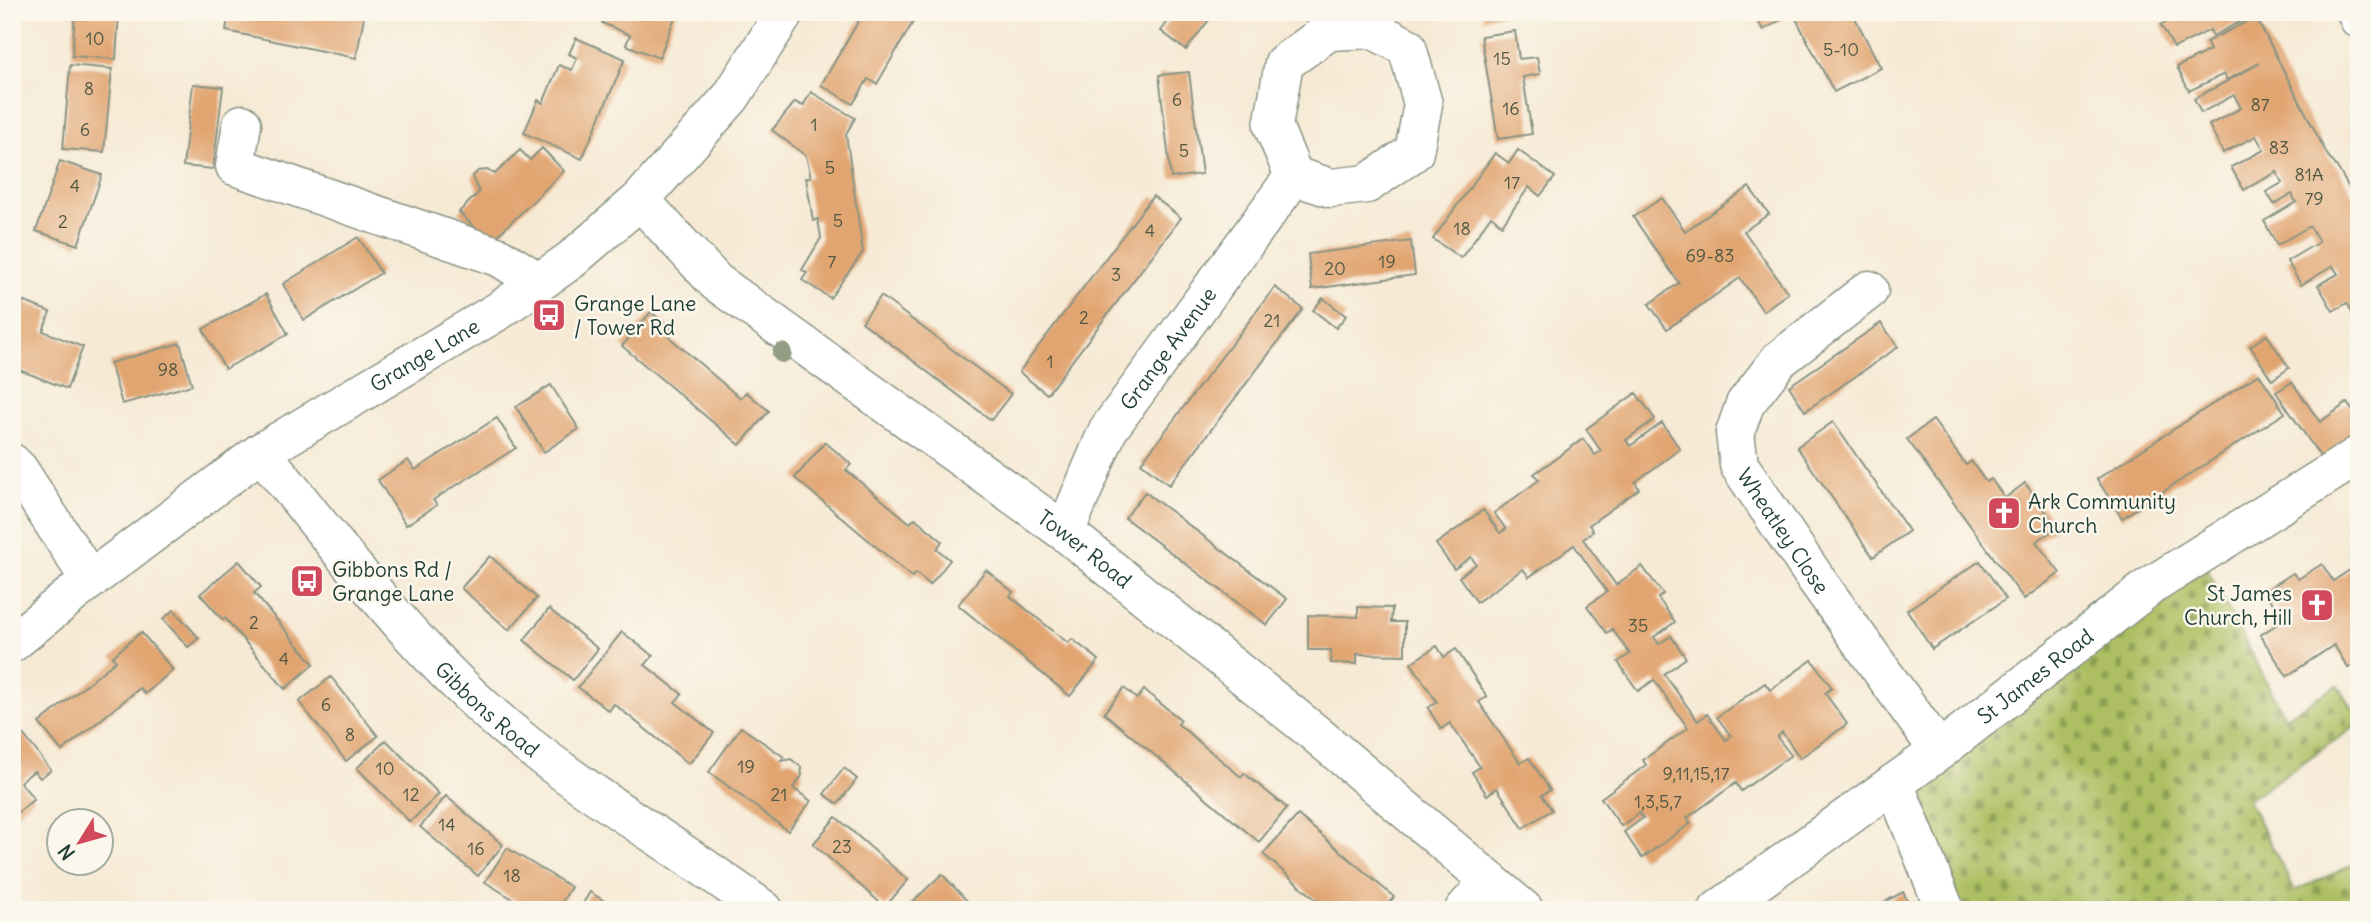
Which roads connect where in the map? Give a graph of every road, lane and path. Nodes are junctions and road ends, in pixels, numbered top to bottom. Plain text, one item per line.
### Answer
1 (785, 12) edge
2 (2356, 12) edge
3 (2359, 19) edge
4 (242, 124) dead end
5 (1294, 176) junction
6 (640, 200) junction
7 (539, 282) junction
8 (1869, 290) dead end
9 (261, 452) junction
10 (2359, 456) edge
11 (12, 463) edge
12 (1065, 532) junction
13 (90, 580) junction
14 (12, 643) edge
15 (1940, 751) junction
16 (1894, 783) junction
17 (1490, 881) junction
18 (764, 910) edge
19 (1464, 910) edge
20 (1524, 910) edge
21 (1718, 910) edge
22 (1945, 910) edge

1 - 6 street, Grange Lane
2 - 3 street
4 - 7 street
5 - 5 street
5 - 12 street, Grange Avenue
6 - 7 street, Grange Lane
6 - 12 street, Tower Road
7 - 9 street, Grange Lane
8 - 15 street, Wheatley Close
9 - 13 street, Grange Lane
9 - 18 street, Gibbons Road
10 - 15 street, St James Road
11 - 13 street
12 - 17 street, Tower Road
13 - 14 street, Grange Lane
15 - 16 street, St James Road
16 - 21 street, St James Road
16 - 22 street
17 - 19 street
17 - 20 street, Tower Road

